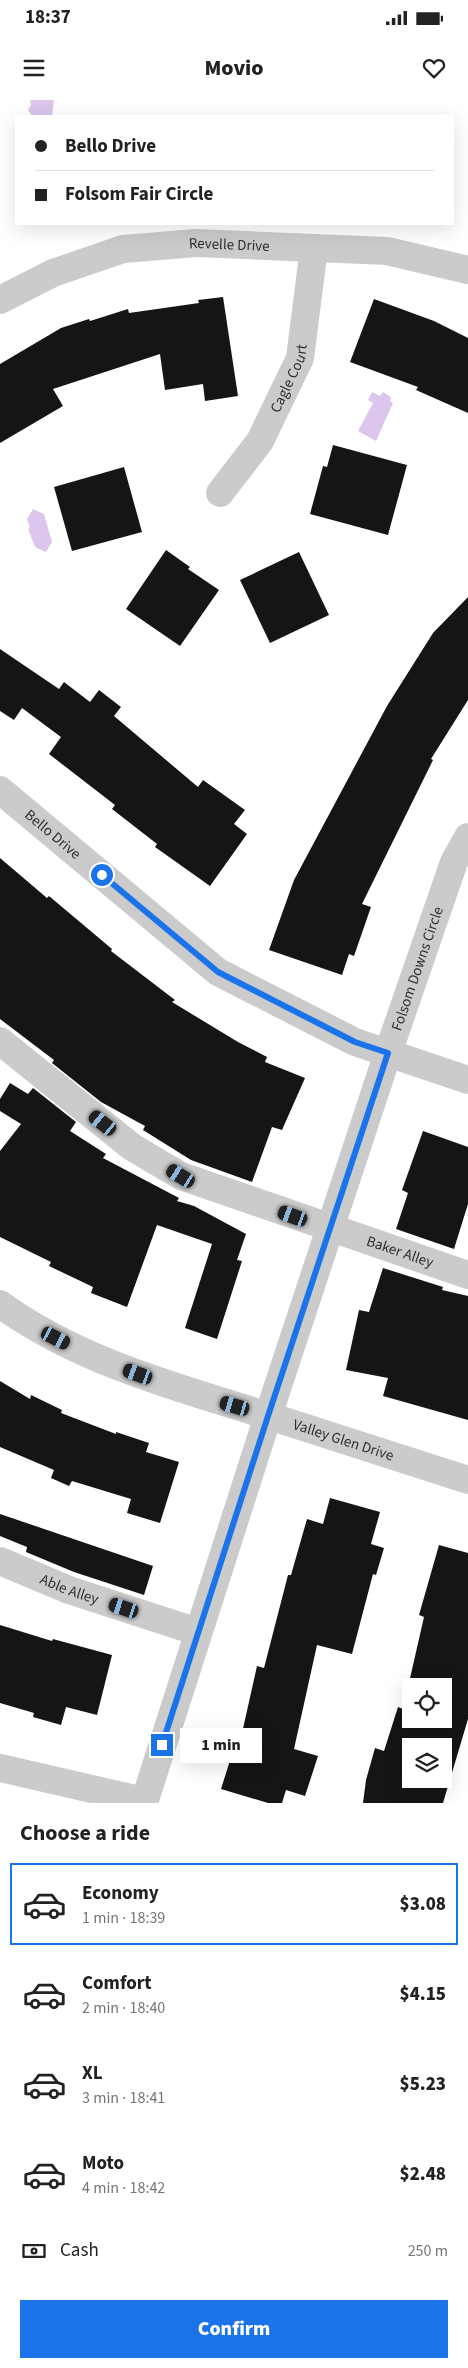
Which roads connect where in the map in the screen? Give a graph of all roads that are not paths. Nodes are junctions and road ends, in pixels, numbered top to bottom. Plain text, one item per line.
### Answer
1 (314, 248) junction
2 (468, 270) edge
3 (0, 300) edge
4 (220, 492) dead end
5 (0, 790) edge
6 (468, 837) edge
7 (0, 1041) edge
8 (388, 1053) junction
9 (468, 1080) edge
10 (331, 1229) junction
11 (468, 1275) edge
12 (0, 1304) edge
13 (268, 1416) junction
14 (468, 1480) edge
15 (0, 1561) edge
16 (198, 1632) junction
17 (0, 1768) edge
18 (144, 1802) edge

1 - 2 street, Revelle Drive
1 - 3 street, Revelle Drive
1 - 4 street, Cagle Court
5 - 8 street, Bello Drive
6 - 8 street, Folsom Downs Circle
7 - 10 street, Baker Alley
8 - 9 street, Bello Drive
8 - 10 street, Folsom Downs Circle
10 - 11 street, Baker Alley
10 - 13 street, Folsom Downs Circle
12 - 13 street, Valley Glen Drive
13 - 14 street, Valley Glen Drive
13 - 16 street, Folsom Downs Circle
15 - 16 street, Able Alley
16 - 18 street, Folsom Downs Circle
17 - 18 street

